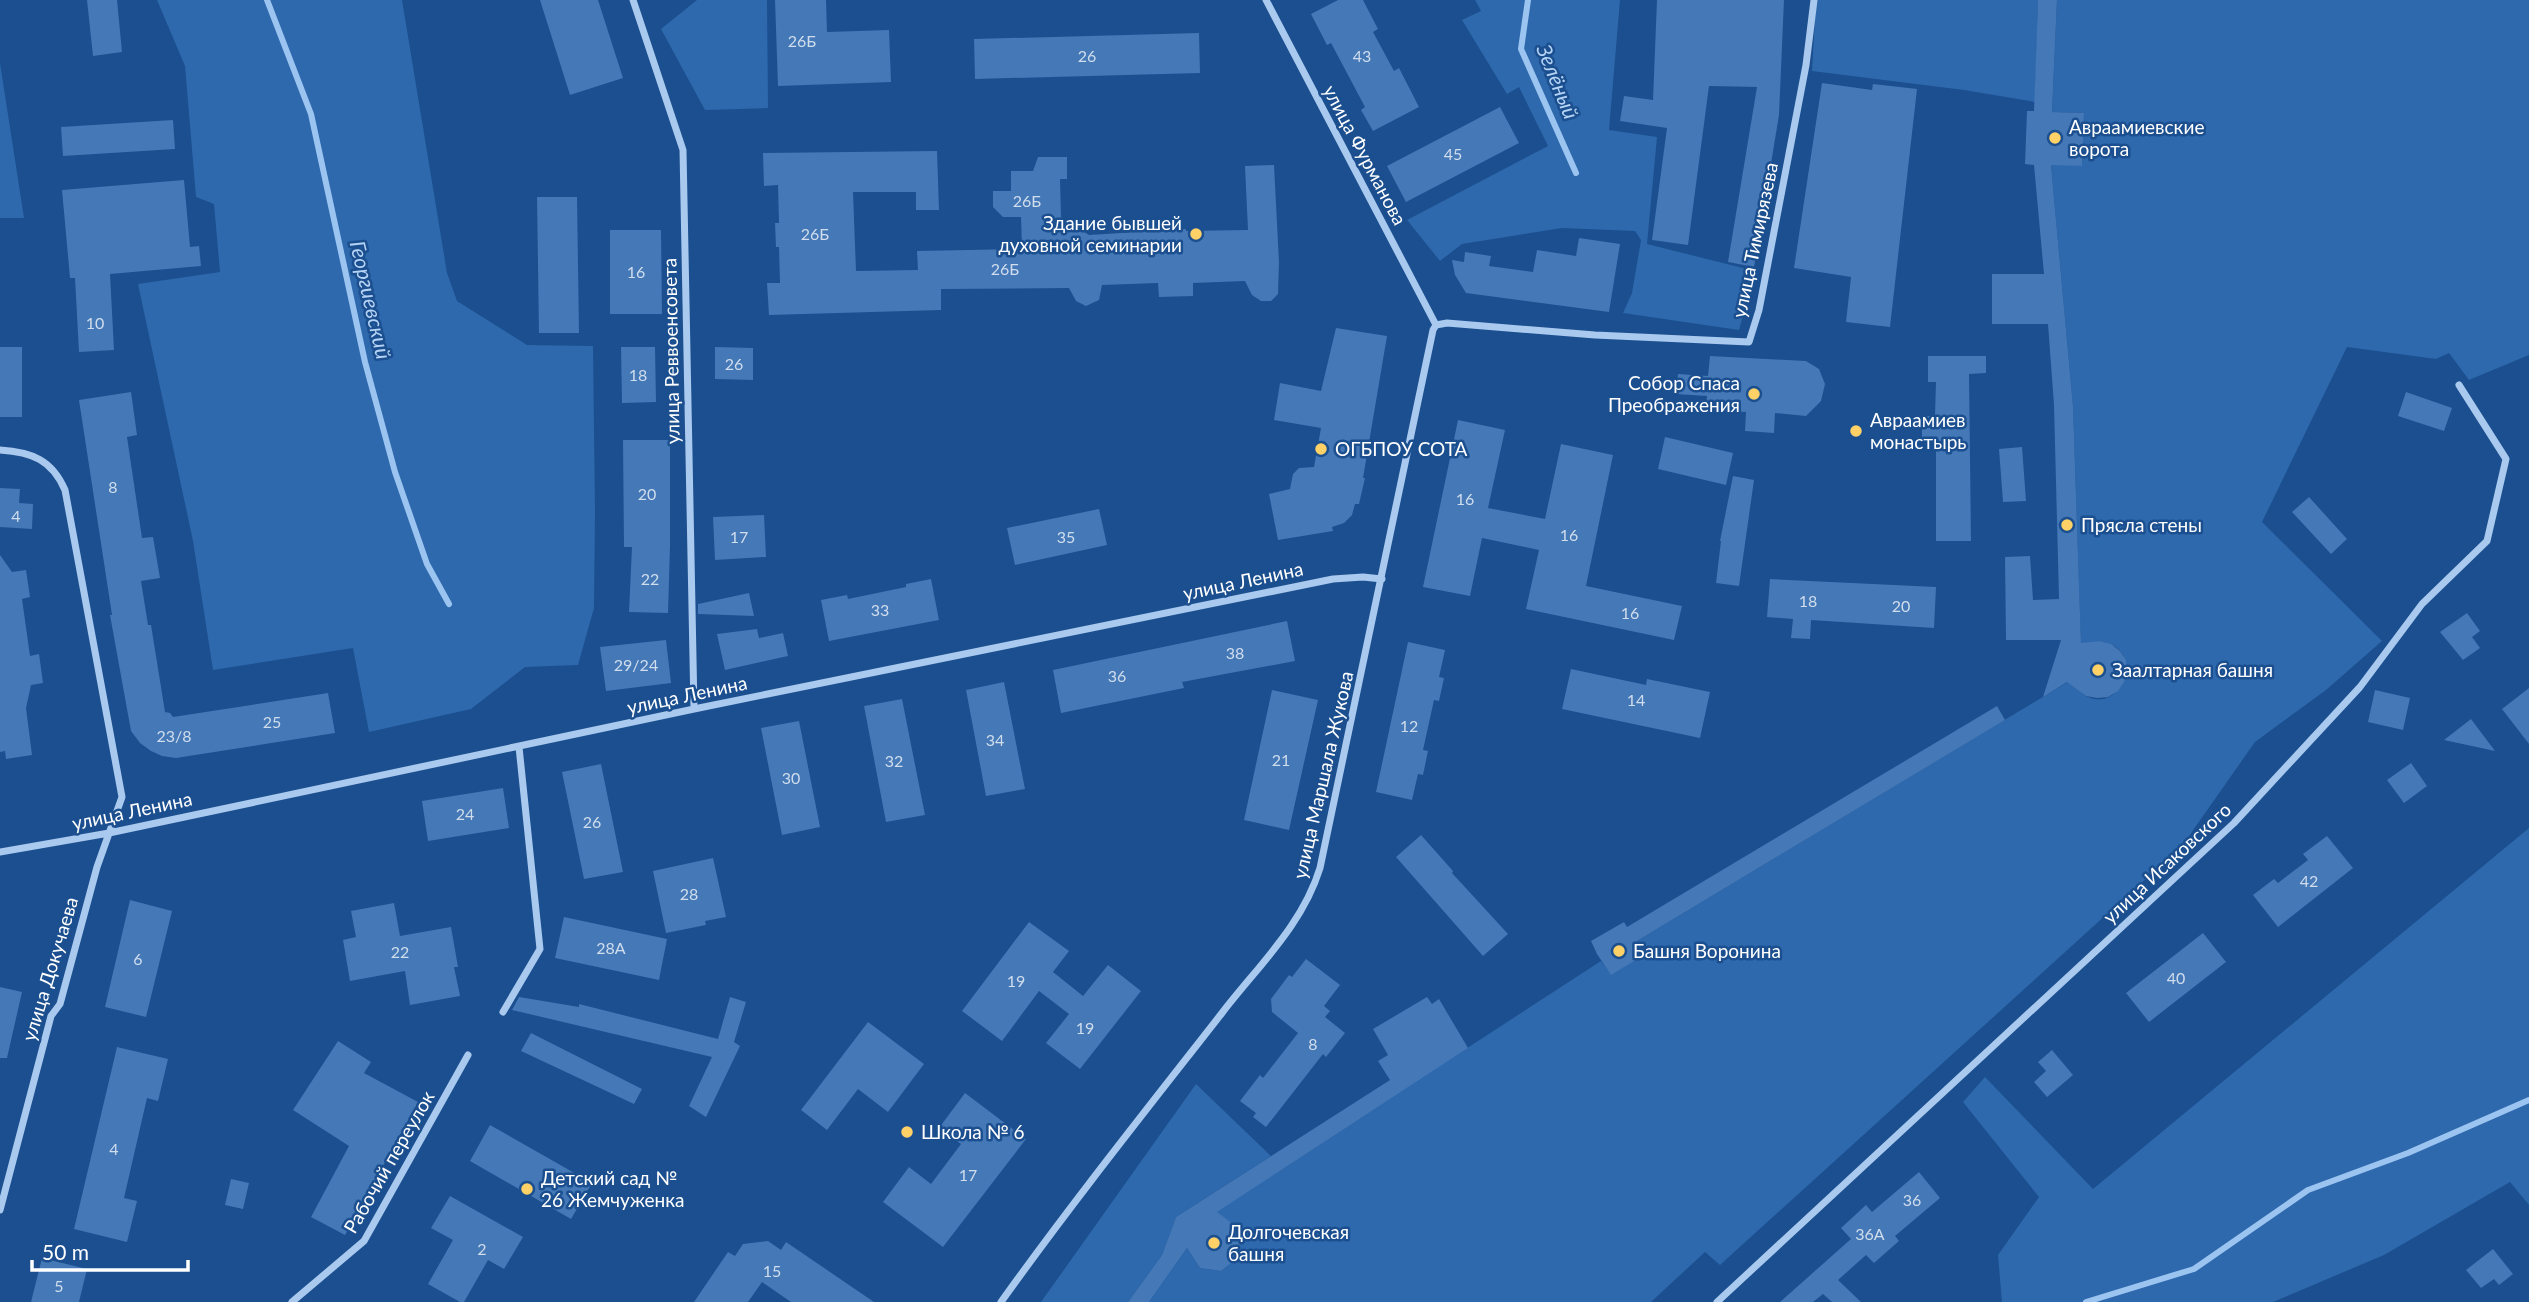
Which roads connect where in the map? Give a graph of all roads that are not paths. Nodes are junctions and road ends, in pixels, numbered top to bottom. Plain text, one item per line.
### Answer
1 (634, 0) edge
2 (1266, 0) edge
3 (1814, 0) edge
4 (1436, 325) junction
5 (2459, 385) dead end
6 (0, 450) edge
7 (1382, 579) junction
8 (694, 709) junction
9 (519, 747) junction
10 (109, 833) junction
11 (0, 852) edge
12 (503, 1012) dead end
13 (468, 1055) dead end
14 (0, 1210) edge
15 (292, 1302) edge
16 (1001, 1302) edge
17 (1717, 1302) edge

1 - 8 street, улица Реввоенсовета
2 - 4 street, улица Фурманова
3 - 4 street, улица Тимирязева
4 - 7 street, улица Маршала Жукова
5 - 17 street, улица Исаковского
6 - 10 street, улица Докучаева
7 - 8 street, улица Ленина
7 - 16 street, улица Маршала Жукова
8 - 9 street, улица Ленина
9 - 10 street, улица Ленина
9 - 12 street
10 - 11 street, улица Ленина
10 - 14 street, улица Докучаева
13 - 15 street, Рабочий переулок

